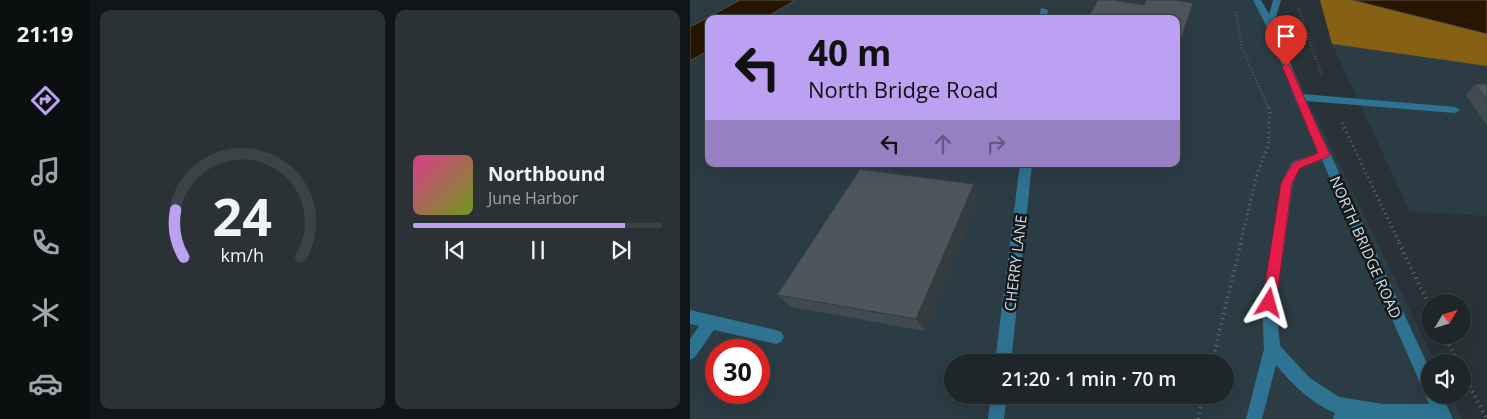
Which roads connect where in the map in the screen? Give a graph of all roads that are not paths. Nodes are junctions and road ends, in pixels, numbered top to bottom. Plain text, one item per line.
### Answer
1 (1257, 0) edge
2 (1277, 0) edge
3 (1271, 22) junction
4 (1299, 97) junction
5 (1455, 110) dead end
6 (1324, 155) junction
7 (1026, 167) edge
8 (690, 317) edge
9 (711, 322) junction
10 (776, 337) dead end
11 (1272, 349) junction
12 (690, 352) edge
13 (1004, 354) edge
14 (1421, 368) edge
15 (998, 404) edge
16 (1437, 404) edge
17 (1362, 410) junction
18 (1443, 416) edge
19 (996, 419) edge
20 (1254, 419) edge
21 (1341, 419) edge

1 - 3 street, NORTH BRIDGE ROAD
2 - 3 street
3 - 4 street, NORTH BRIDGE ROAD
4 - 5 street
4 - 6 street, NORTH BRIDGE ROAD
6 - 11 street
6 - 14 street, NORTH BRIDGE ROAD
7 - 13 street, CHERRY LANE
8 - 9 street
9 - 10 street
9 - 12 street
11 - 17 street
11 - 20 street
15 - 19 street
16 - 18 street
17 - 18 street
17 - 21 street

